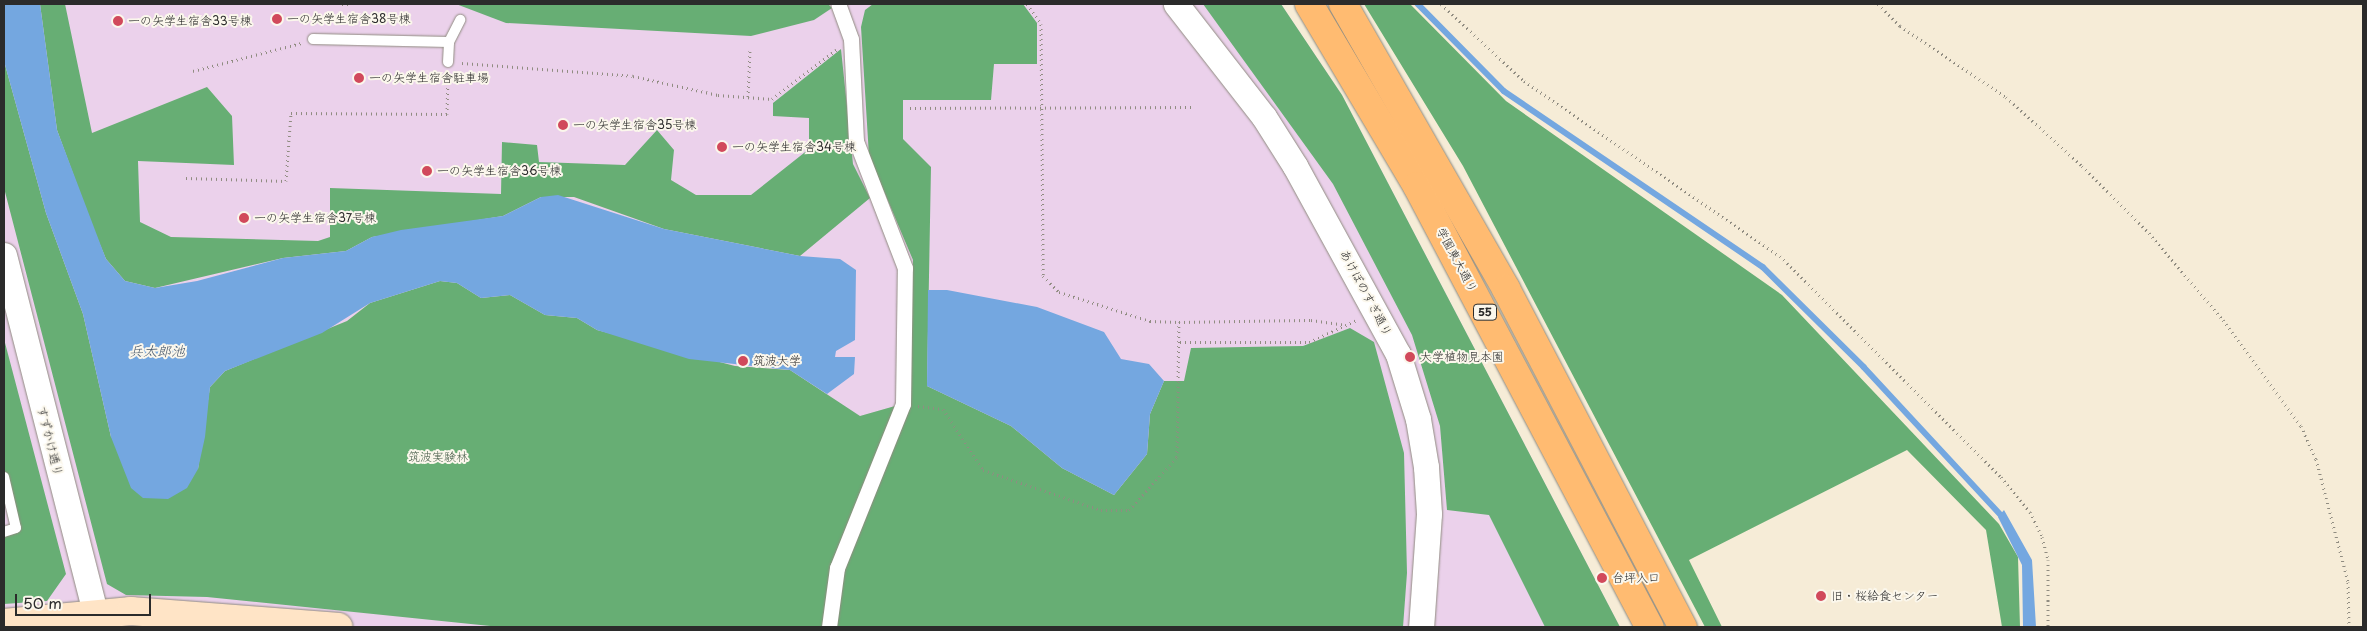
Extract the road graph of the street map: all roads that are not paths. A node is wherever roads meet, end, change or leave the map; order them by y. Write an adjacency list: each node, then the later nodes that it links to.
1 (838, 4): 15 (street)
2 (1176, 4): 16 (street, あけぼのすぎ通り)
3 (1309, 4): 17 (main road, 学園東大通り / 55)
4 (1343, 4): 18 (main road, 55)
5 (460, 20): 7 (lane)
6 (313, 38): 7 (lane)
7 (449, 42): 8 (lane)
8 (448, 62)
9 (4, 255): 12 (street, すずかけ通り)
10 (4, 477): 11 (lane)
11 (4, 532)
12 (97, 620): 13 (main road); 14 (main road)
13 (4, 623)
14 (338, 627)
15 (829, 627)
16 (1420, 627)
17 (1650, 627)
18 (1683, 627)

